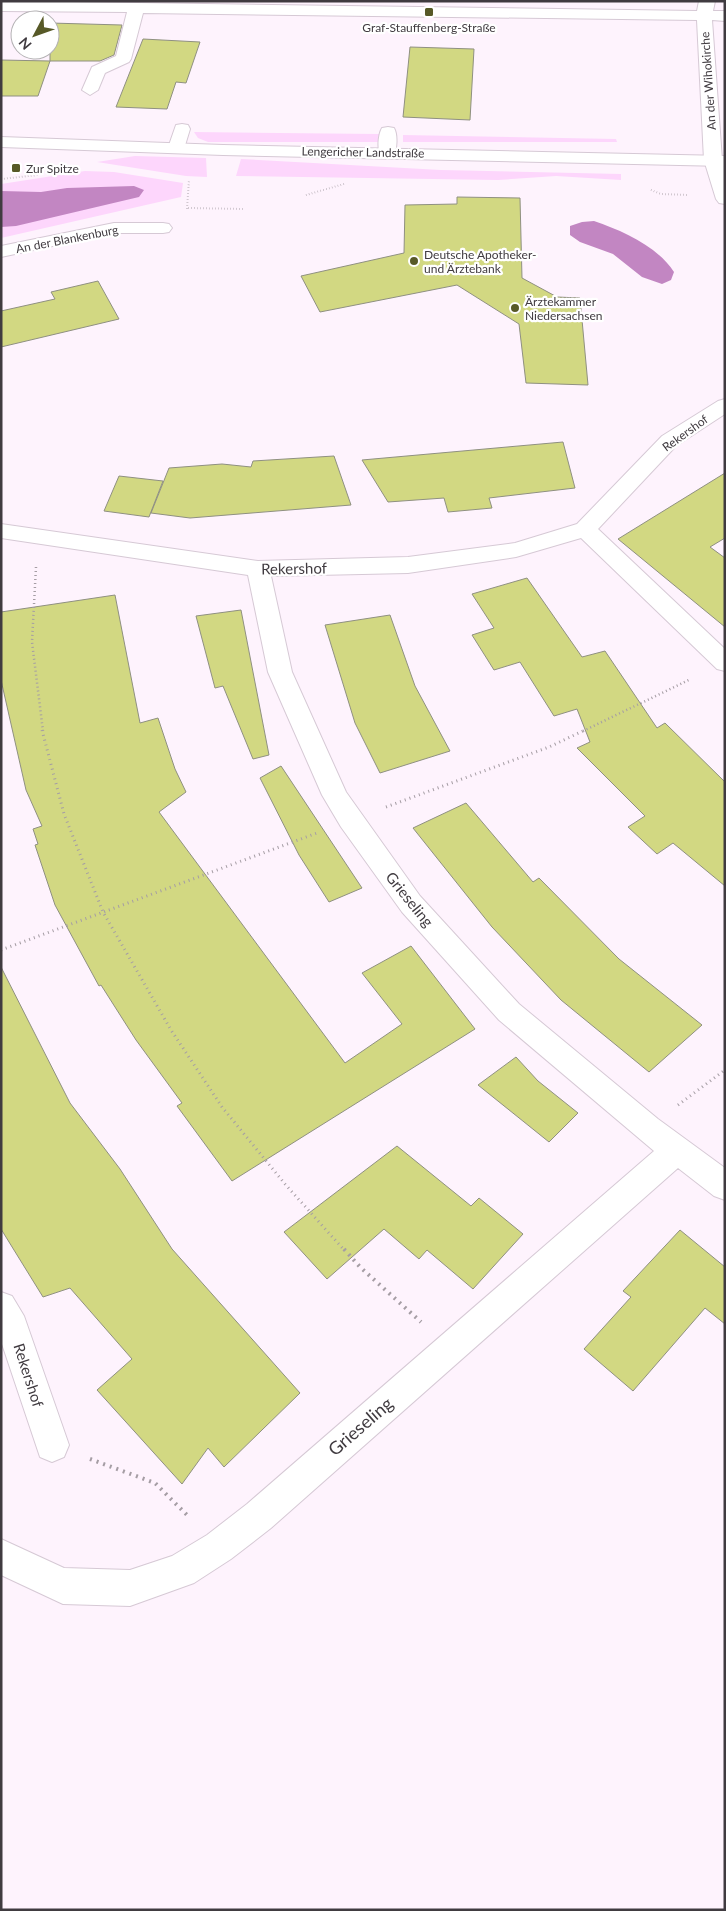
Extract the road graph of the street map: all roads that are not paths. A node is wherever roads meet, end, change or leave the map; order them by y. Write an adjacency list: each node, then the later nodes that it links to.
1 (5, 6): 3 (street); 6 (street)
2 (475, 7): 3 (street); 4 (street)
3 (136, 8): 7 (street)
4 (706, 8): 5 (street); 13 (street, An der Wihokirche)
5 (725, 16)
6 (1, 24)
7 (90, 90)
8 (182, 129): 11 (street)
9 (388, 132): 12 (street)
10 (1, 142): 11 (street, Lengericher Landstraße)
11 (177, 148): 12 (street, Lengericher Landstraße)
12 (387, 153): 13 (street, Lengericher Landstraße)
13 (719, 160): 14 (street, An der Wihokirche)
14 (725, 199)
15 (163, 228): 16 (street, An der Blankenburg)
16 (1, 252)
17 (725, 406): 18 (street, Rekershof)
18 (585, 529): 20 (street, Rekershof); 21 (street)
19 (1, 531): 20 (street, Rekershof)
20 (258, 569): 22 (street, Grieseling)
21 (725, 662)
22 (677, 1150): 23 (street, Grieseling); 26 (street, Grieseling)
23 (725, 1186)
24 (1, 1307): 25 (street, Rekershof)
25 (52, 1445)
26 (1, 1557)

